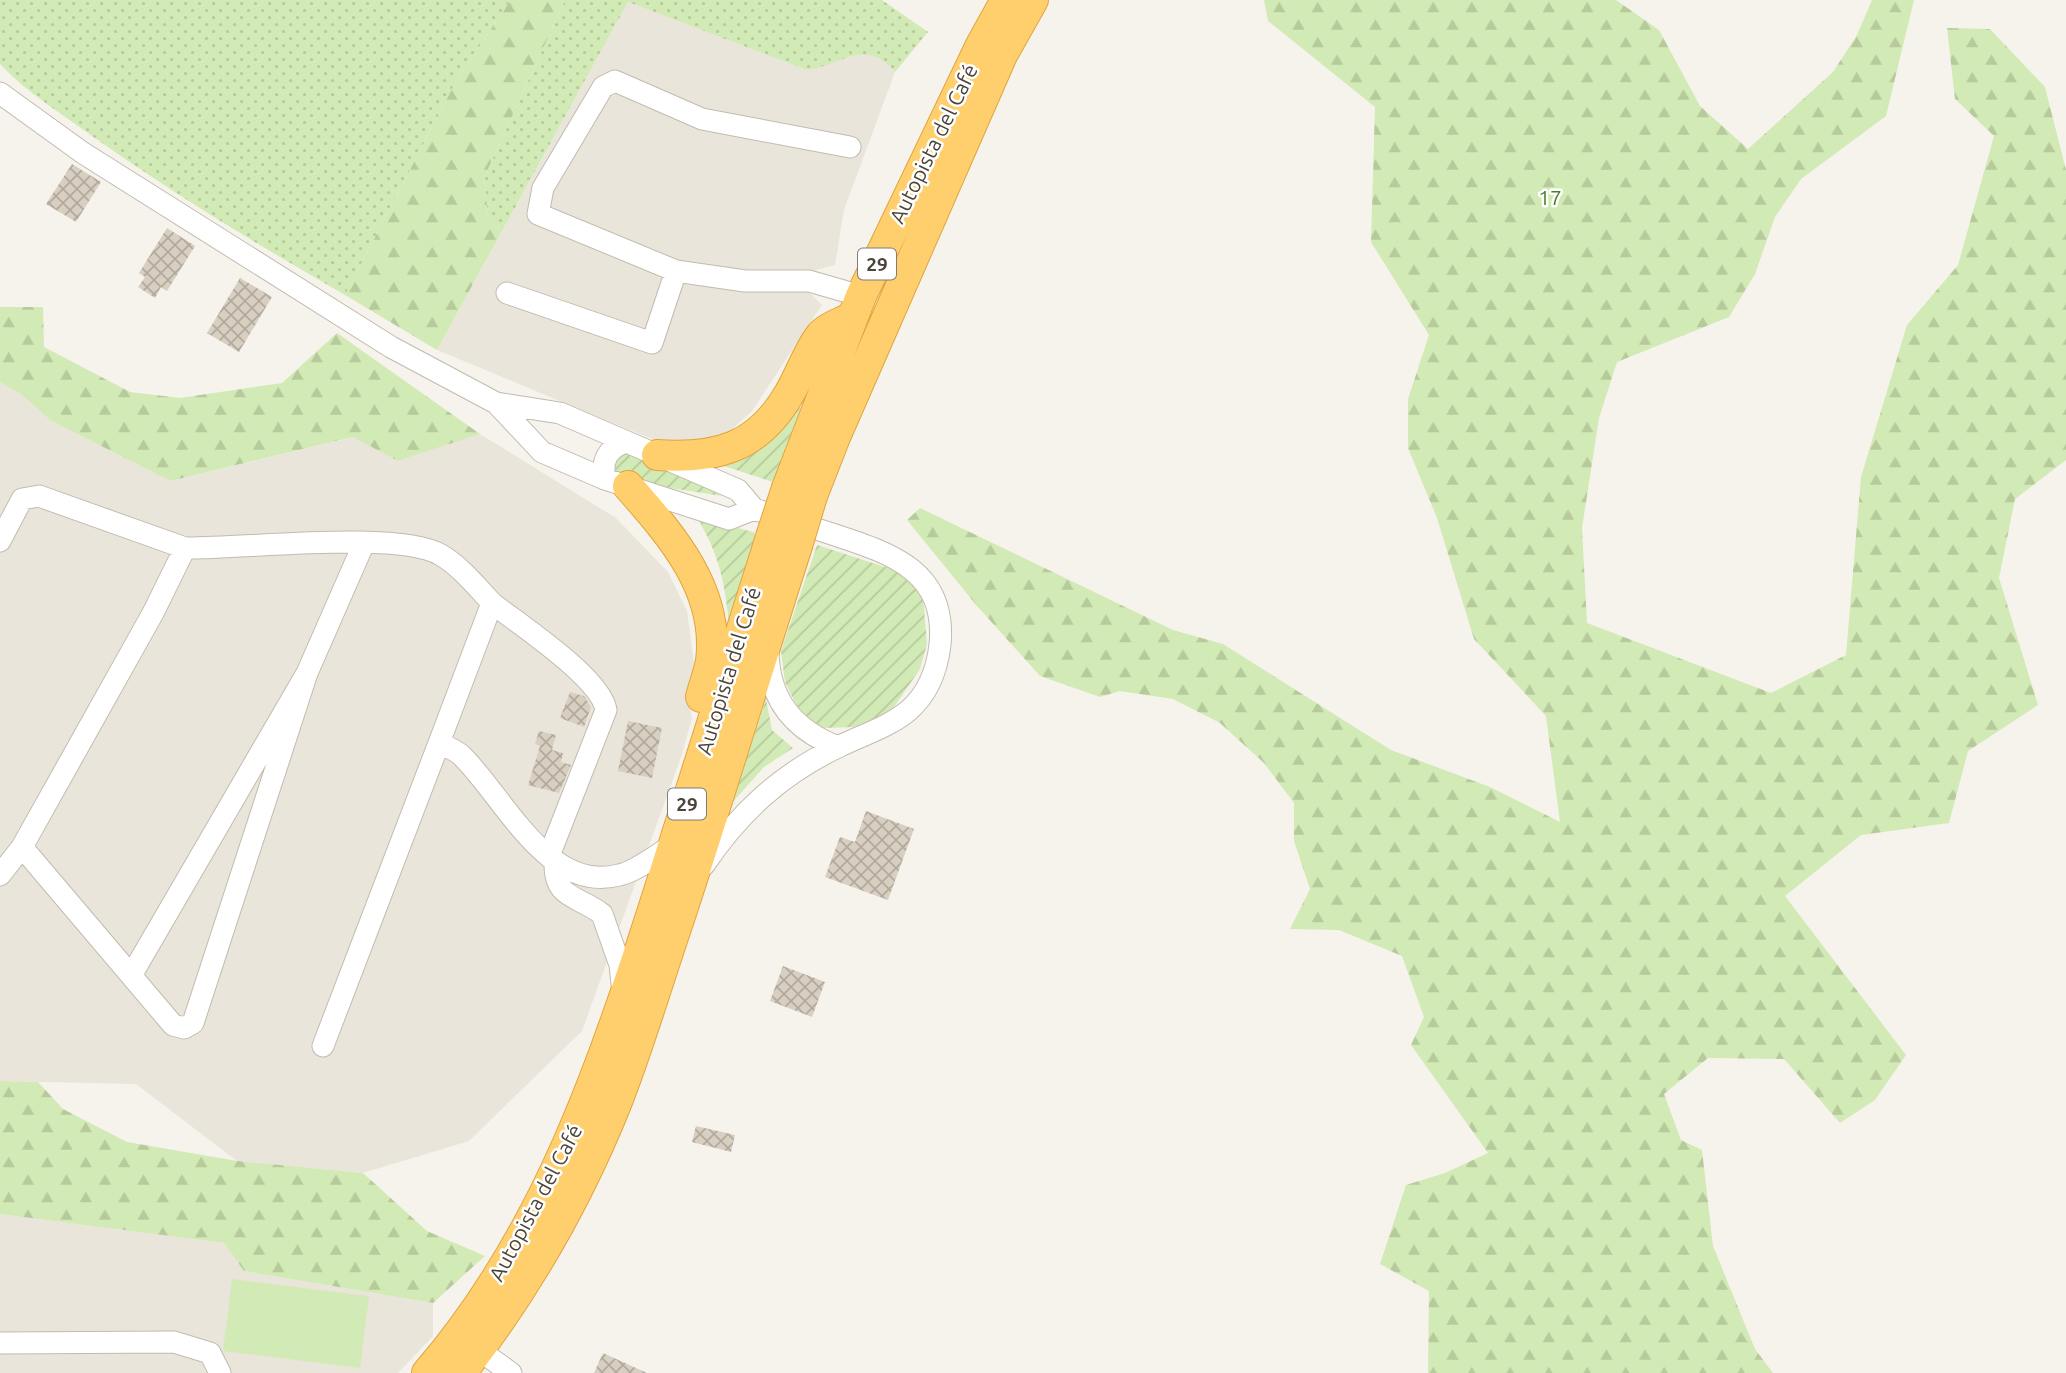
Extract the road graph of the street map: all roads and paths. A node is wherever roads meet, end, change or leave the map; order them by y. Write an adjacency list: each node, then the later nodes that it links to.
1 (1006, 0): 7 (highway, Autopista del Café / 29)
2 (1033, 0): 12 (highway, Autopista del Café / 29)
3 (0, 93): 8 (street)
4 (850, 147): 5 (street)
5 (676, 271): 6 (street); 7 (street)
6 (507, 293)
7 (857, 306): 10 (highway); 12 (highway, Autopista del Café / 29)
8 (496, 403): 9 (street); 11 (street)
9 (626, 442): 10 (street); 11 (street)
10 (657, 455): 13 (street)
11 (616, 483): 13 (street); 21 (highway)
12 (800, 492): 15 (highway, Autopista del Café / 29, bridge)
13 (754, 509): 23 (street)
14 (0, 541): 17 (street)
15 (784, 542): 19 (highway, Autopista del Café / 29); 21 (highway, Autopista del Café / 29)
16 (364, 543): 17 (street); 18 (street); 20 (street)
17 (185, 548): 25 (street)
18 (492, 603): 22 (street); 26 (street)
19 (770, 629): 23 (street); 28 (highway, Autopista del Café / 29)
20 (307, 673): 29 (street); 29 (street)
21 (707, 740): 24 (highway, Autopista del Café / 29)
22 (439, 743): 26 (street); 31 (street)
23 (838, 747): 28 (street)
24 (674, 844): 26 (street); 30 (highway, Autopista del Café / 29)
25 (22, 847): 27 (street); 29 (street)
26 (552, 860): 30 (street)
27 (0, 875)
28 (691, 884): 33 (highway, Autopista del Café / 29)
29 (132, 974)
30 (624, 1001): 35 (highway, Autopista del Café / 29)
31 (323, 1046)
32 (0, 1343): 34 (street)
33 (479, 1350): 36 (highway, Autopista del Café / 29); 37 (street)
34 (220, 1373)
35 (427, 1373)
36 (461, 1373)
37 (510, 1373)

